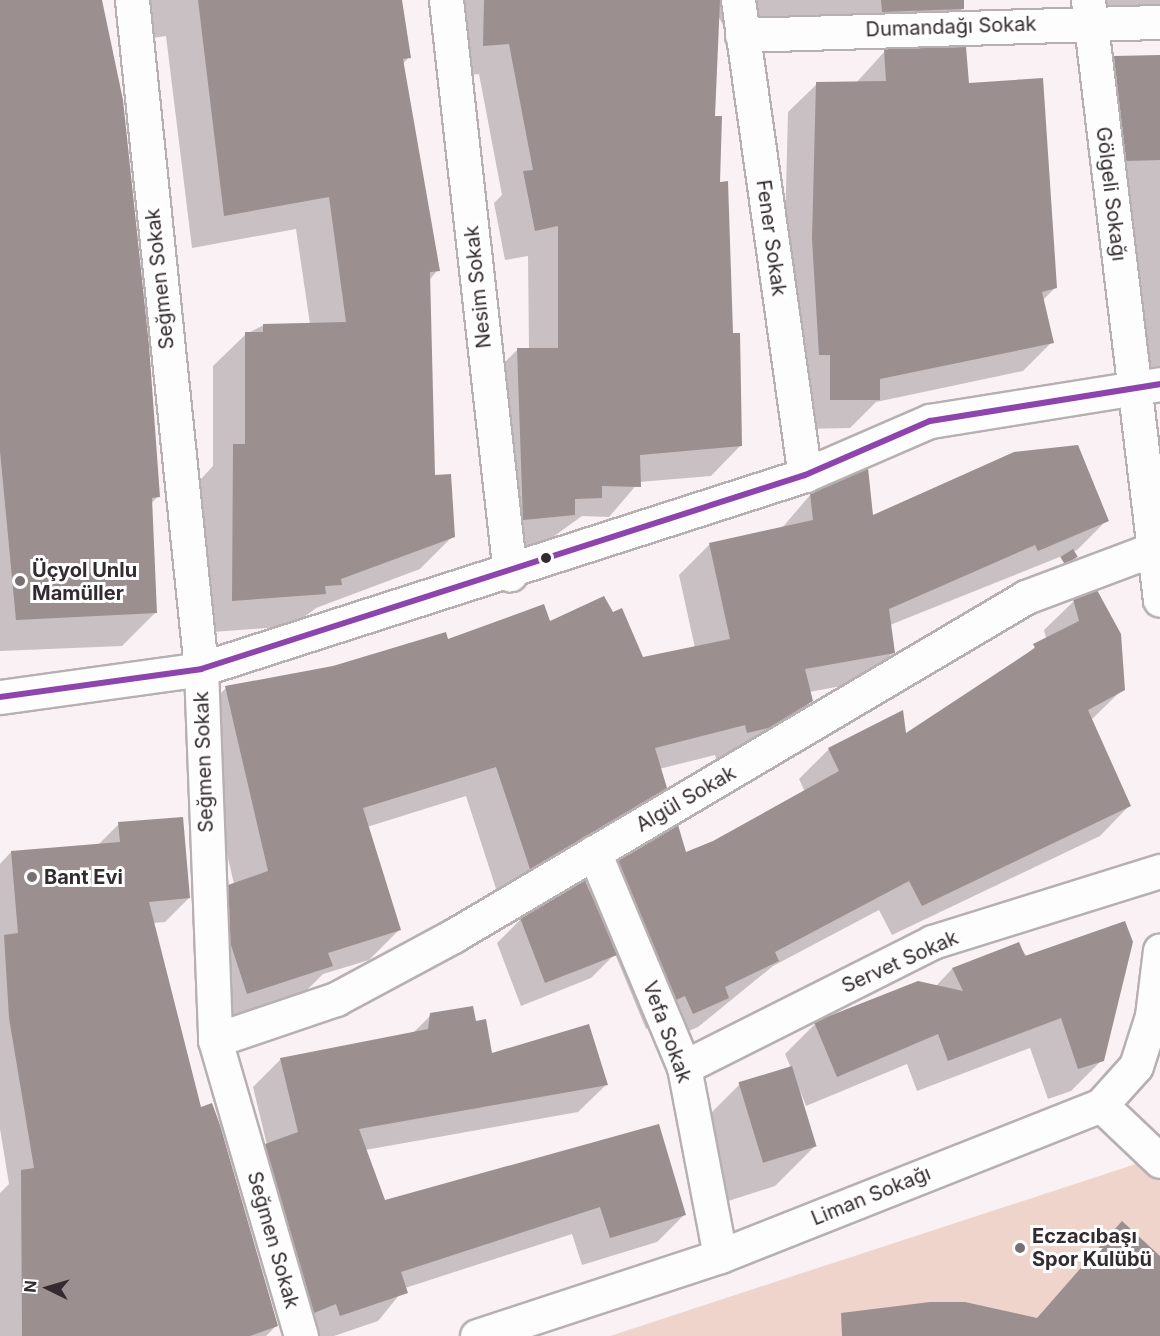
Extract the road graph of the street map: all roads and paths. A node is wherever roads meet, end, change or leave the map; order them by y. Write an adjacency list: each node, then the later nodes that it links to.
1 (132, 0): 12 (street, Seğmen Sokak)
2 (446, 0): 10 (street, Nesim Sokak)
3 (738, 0): 6 (street, Fener Sokak)
4 (1089, 11): 5 (street, Dumandağı Sokak); 6 (street, Dumandağı Sokak); 7 (street, Gölgeli Sokağı)
5 (1160, 22)
6 (742, 35): 8 (street, Fener Sokak)
7 (1148, 386): 8 (street); 9 (street)
8 (805, 475): 10 (street)
9 (1154, 549): 11 (street); 14 (street, Algül Sokak)
10 (510, 574): 12 (street)
11 (1160, 600)
12 (201, 669): 13 (street); 17 (street, Seğmen Sokak)
13 (0, 698)
14 (594, 852): 17 (street, Algül Sokak); 18 (street, Vefa Sokak)
15 (1160, 872): 18 (street, Servet Sokak)
16 (1160, 950): 19 (street, Liman Sokağı)
17 (215, 1040): 22 (street, Seğmen Sokak)
18 (684, 1067): 21 (street, Vefa Sokak)
19 (1101, 1105): 20 (street); 21 (street, Liman Sokağı)
20 (1160, 1161)
21 (720, 1256): 23 (street, Liman Sokağı)
22 (301, 1336)
23 (477, 1336)

